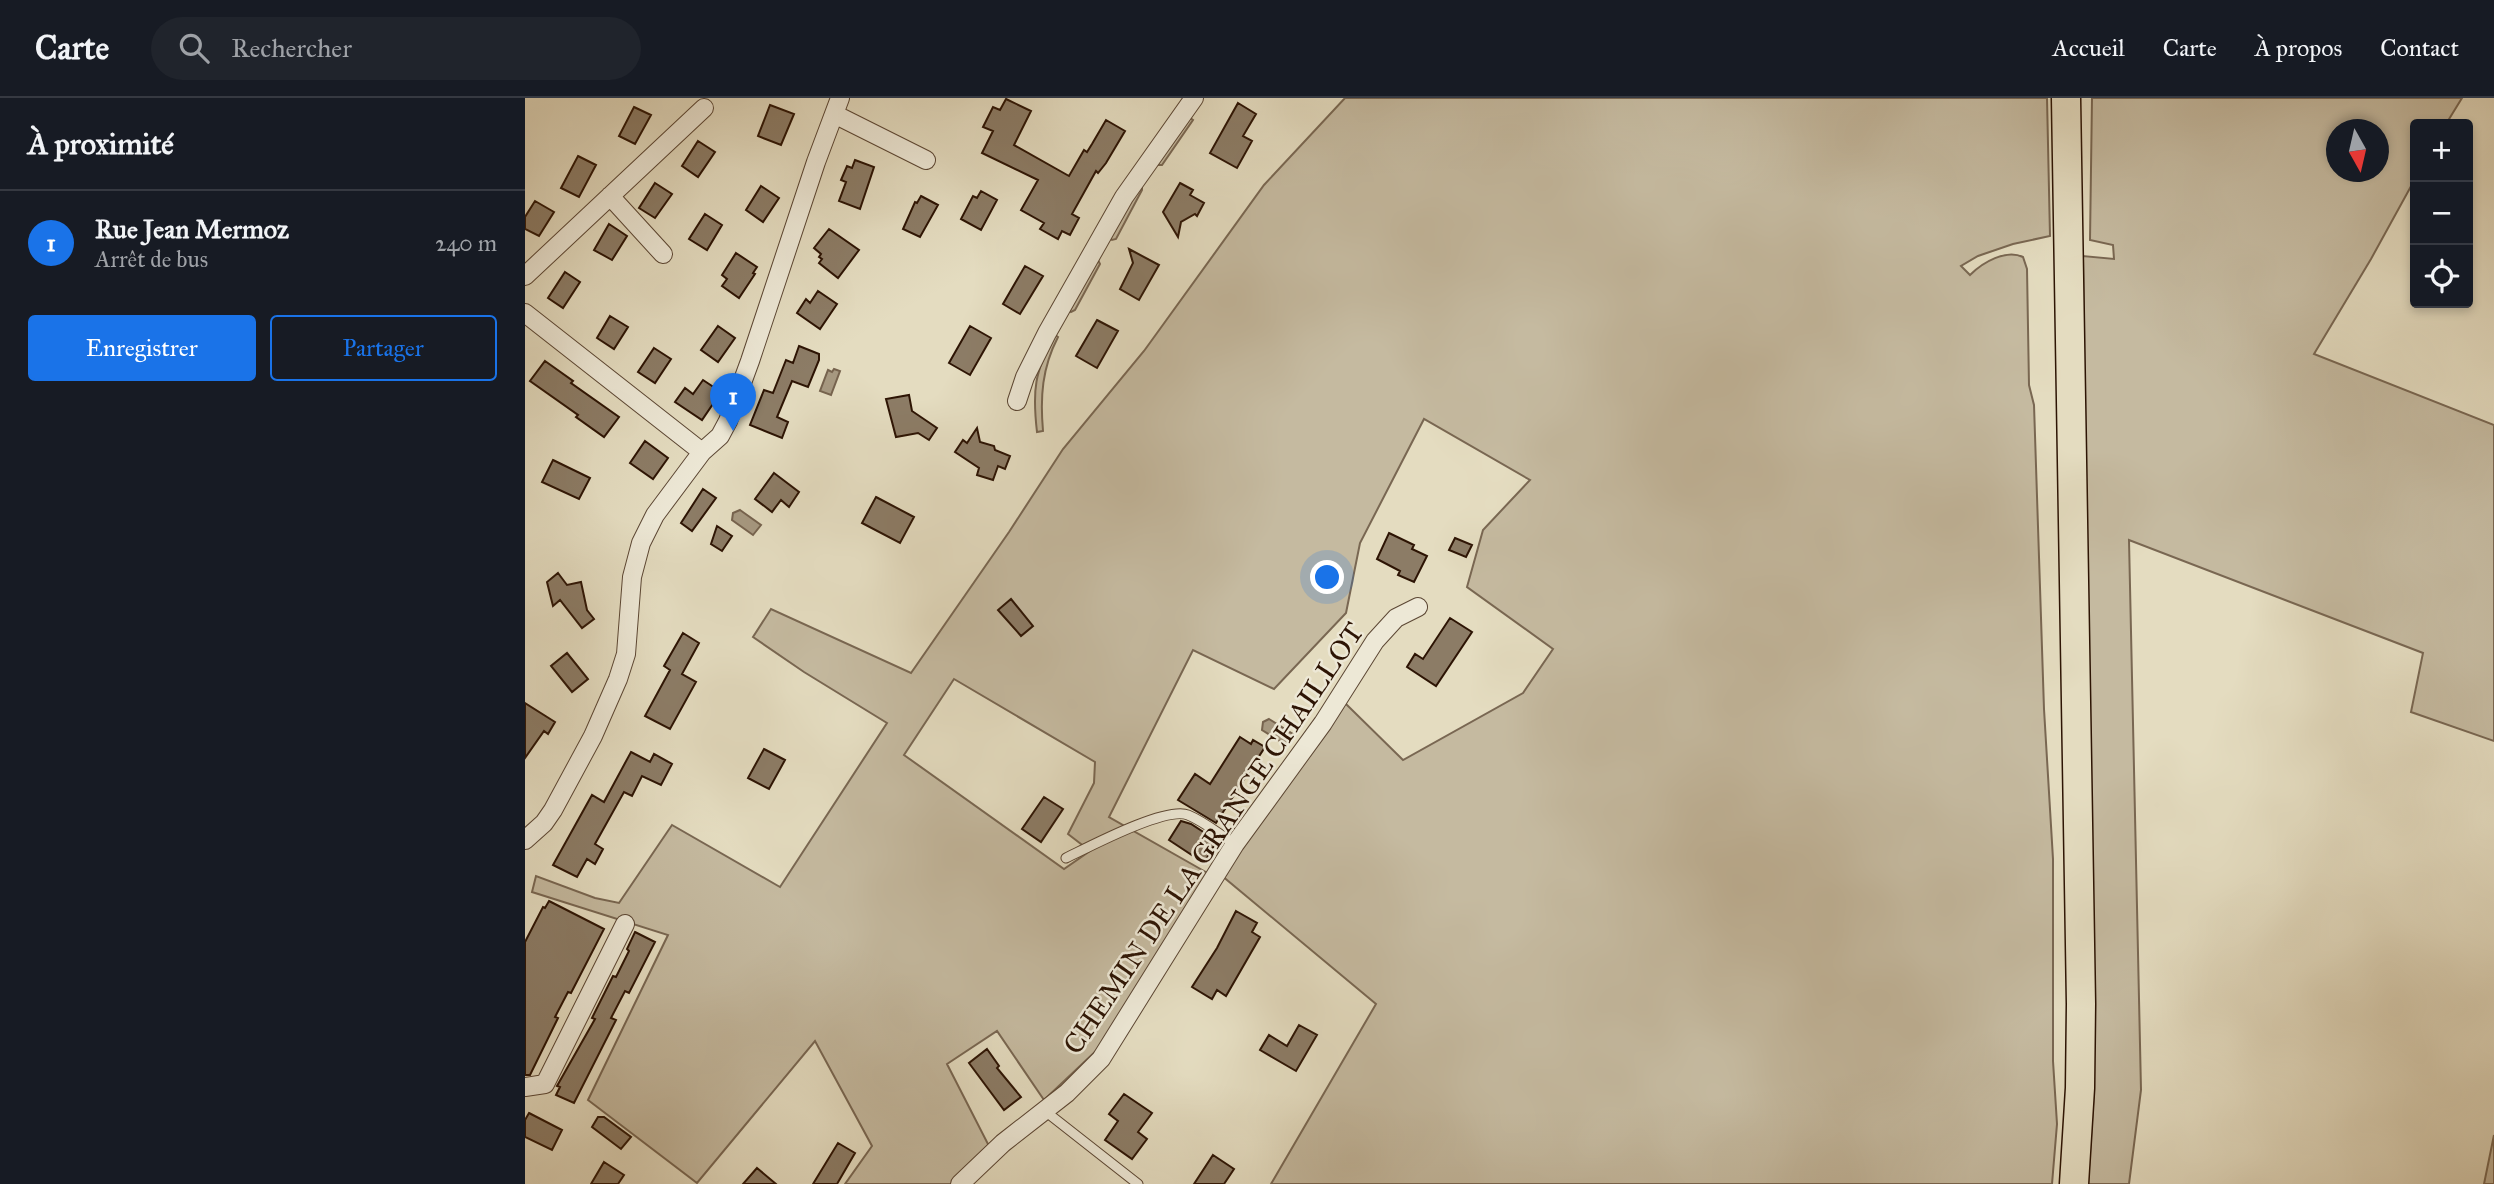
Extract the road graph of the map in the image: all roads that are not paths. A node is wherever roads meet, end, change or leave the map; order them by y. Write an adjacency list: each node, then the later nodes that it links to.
1 (1194, 98): 10 (street)
2 (2066, 98): 21 (main road)
3 (837, 106): 5 (street); 11 (street)
4 (704, 108): 6 (street)
5 (926, 160)
6 (610, 196): 7 (street); 8 (street)
7 (663, 254)
8 (525, 276)
9 (525, 313): 11 (street)
10 (1017, 401)
11 (702, 452): 13 (street)
12 (1418, 607): 14 (street, CHEMIN DE LA GRANGE CHAILLOT)
13 (525, 840)
14 (1235, 844): 15 (lane); 18 (street, CHEMIN DE LA GRANGE CHAILLOT)
15 (1066, 858)
16 (625, 924): 17 (street)
17 (525, 1087)
18 (1045, 1111): 19 (street, CHEMIN DE LA GRANGE CHAILLOT); 20 (lane)
19 (960, 1184)
20 (1137, 1184)
21 (2074, 1184)

